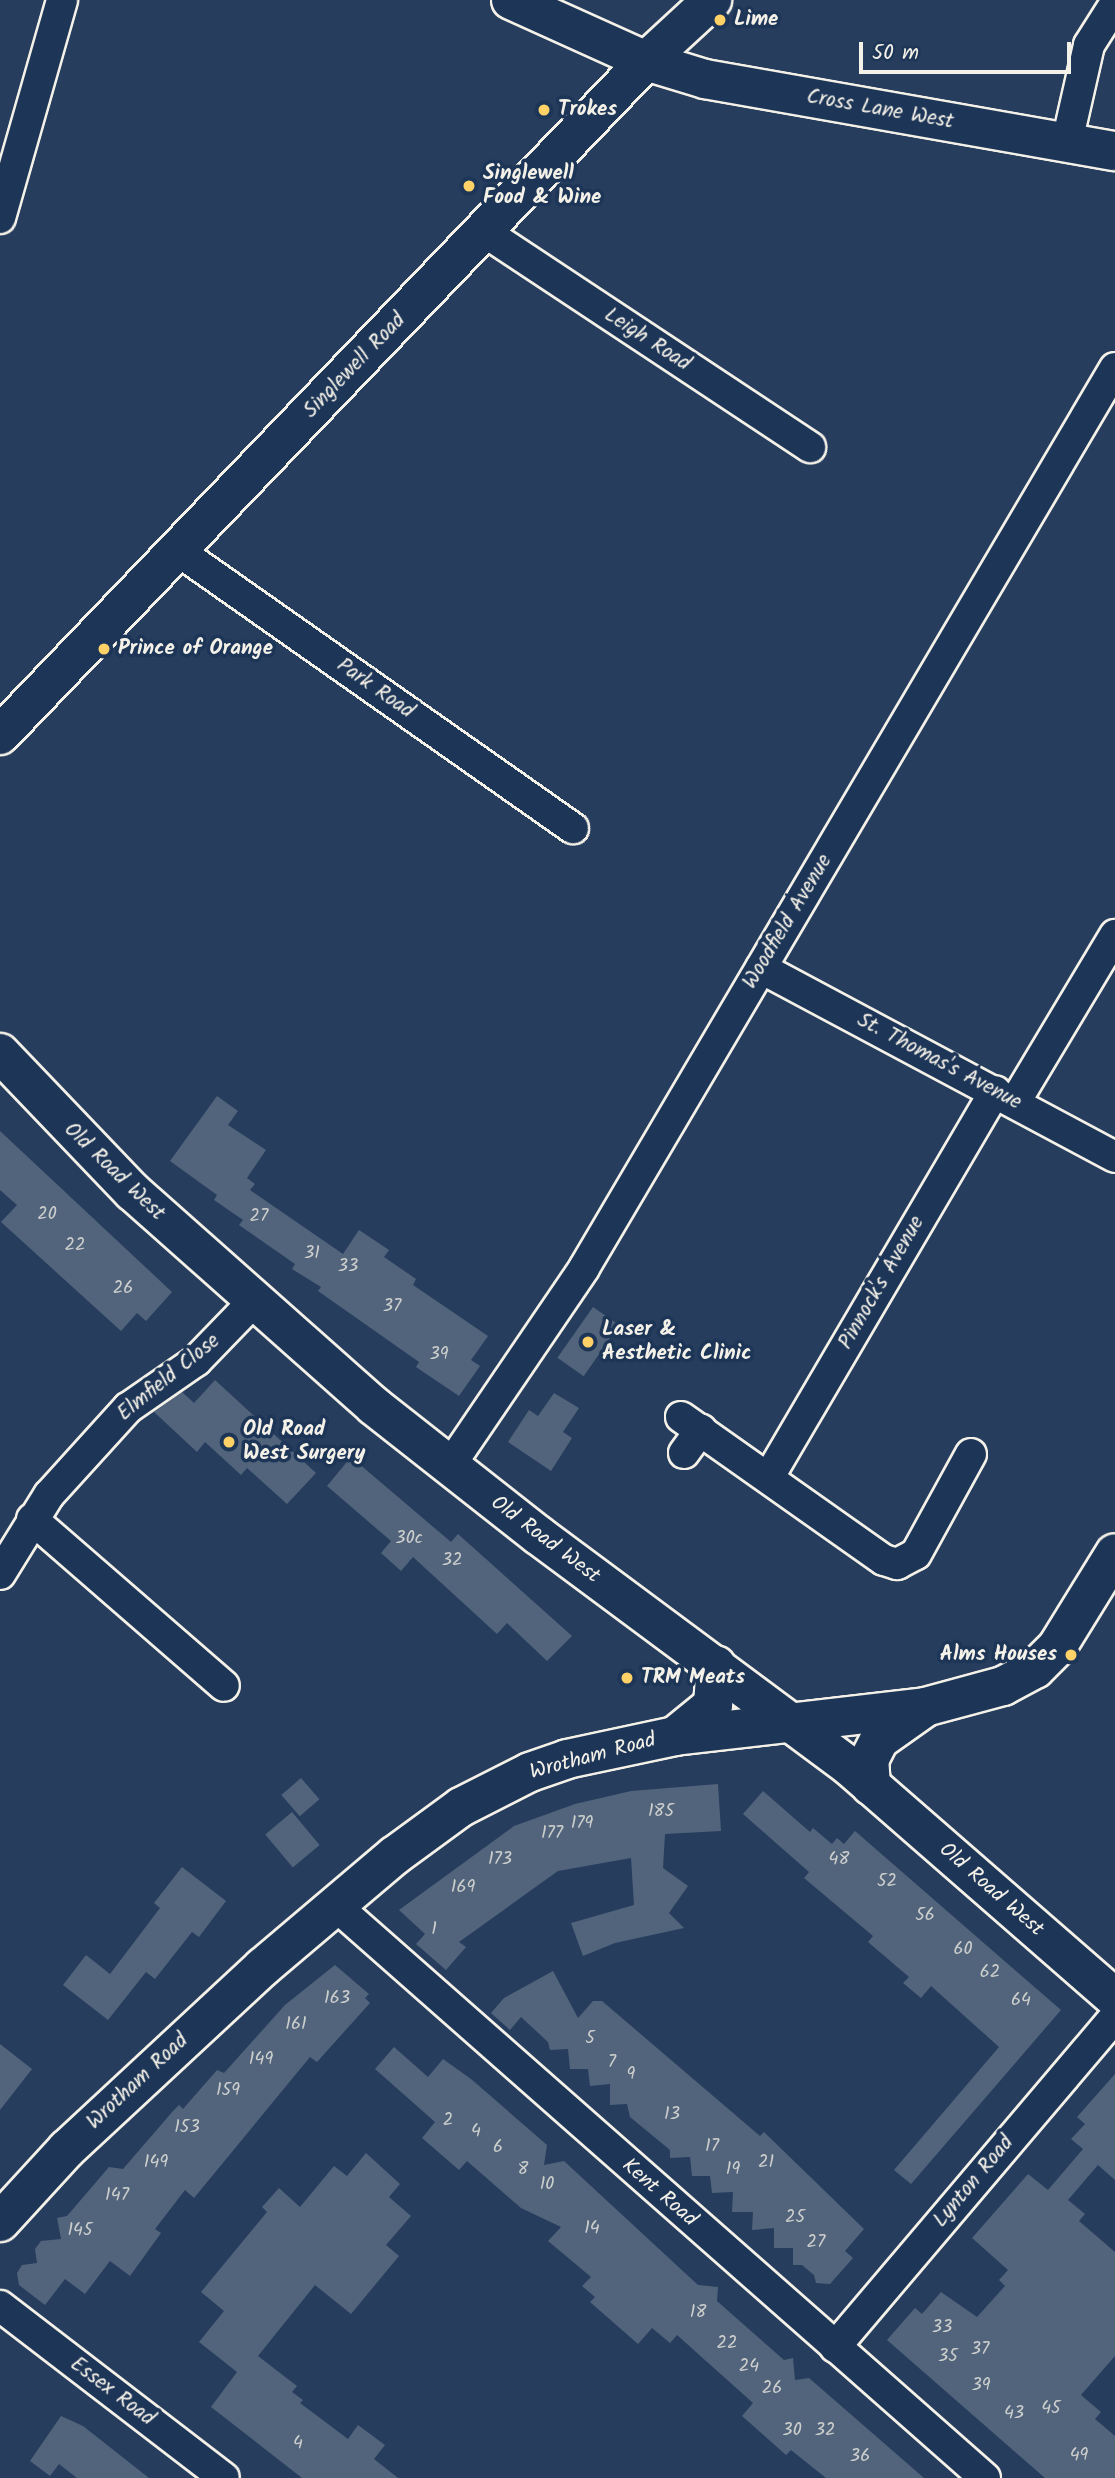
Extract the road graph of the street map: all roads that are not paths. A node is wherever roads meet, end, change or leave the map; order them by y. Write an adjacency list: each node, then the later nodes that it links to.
1 (62, 0): 8 (street)
2 (512, 0): 5 (main road, Cross Lane West)
3 (712, 0): 5 (main road, Singlewell Road)
4 (1115, 4): 6 (street)
5 (646, 61): 6 (main road, Cross Lane West); 9 (main road, Singlewell Road)
6 (1068, 142): 7 (main road, Cross Lane West)
7 (1115, 151)
8 (0, 218)
9 (485, 233): 11 (street, Leigh Road); 12 (main road, Singlewell Road)
10 (1115, 368): 16 (street, Woodfield Avenue)
11 (810, 447)
12 (177, 550): 13 (main road, Singlewell Road); 14 (street, Park Road)
13 (0, 735)
14 (573, 828)
15 (1115, 935): 18 (street, Pinnock's Avenue)
16 (761, 968): 18 (street, St. Thomas's Avenue); 23 (street, Woodfield Avenue)
17 (0, 1054): 20 (main road, Old Road West)
18 (1005, 1096): 19 (street, St. Thomas's Avenue); 24 (street, Pinnock's Avenue)
19 (1115, 1157)
20 (253, 1302): 23 (main road, Old Road West); 25 (street, Elmfield Close)
21 (689, 1433): 24 (street)
22 (971, 1454): 24 (street)
23 (449, 1467): 28 (main road, Old Road West)
24 (769, 1475)
25 (32, 1519): 27 (street, Elmfield Close); 29 (street)
26 (1115, 1553): 30 (main road, Wrotham Road)
27 (0, 1574)
28 (716, 1665): 31 (main road, Old Road West); 32 (main road)
29 (224, 1686)
30 (925, 1707): 31 (main road, Wrotham Road); 33 (main road)
31 (791, 1721): 32 (main road, Wrotham Road); 33 (main road, Old Road West)
32 (676, 1736): 34 (main road, Wrotham Road)
33 (872, 1786): 35 (main road, Old Road West)
34 (336, 1906): 37 (main road, Wrotham Road); 39 (street, Kent Road)
35 (1115, 1998)
36 (1115, 2017): 39 (street, Lynton Road)
37 (0, 2222)
38 (0, 2306): 40 (street, Essex Road)
39 (835, 2347): 41 (street, Kent Road)
40 (224, 2478)
41 (985, 2478)

